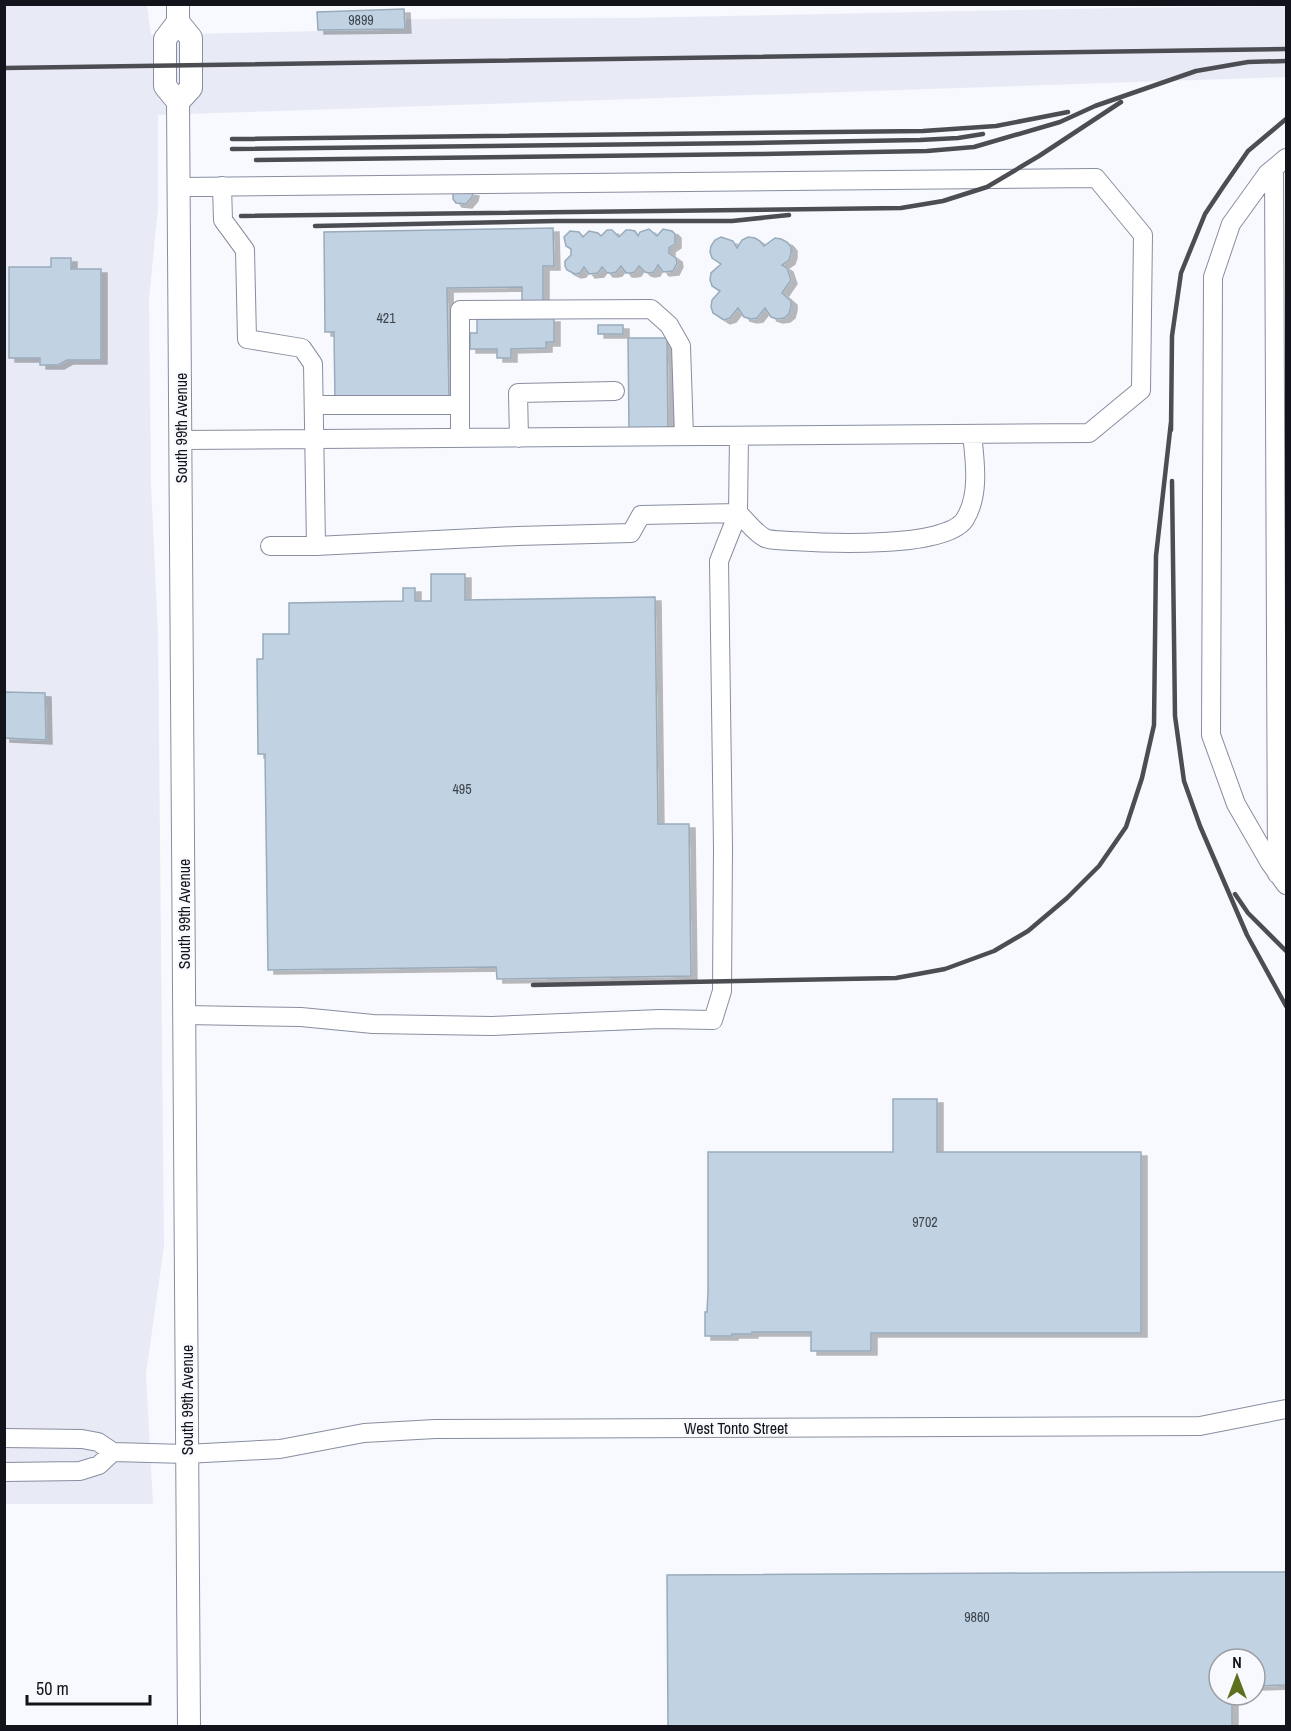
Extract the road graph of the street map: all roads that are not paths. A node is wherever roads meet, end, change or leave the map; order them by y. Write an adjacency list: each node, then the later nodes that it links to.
1 (178, 13): 4 (main road, South 99th Avenue)
2 (1280, 164): 18 (street); 18 (street)
3 (222, 186): 4 (street); 6 (street); 8 (street)
4 (179, 187): 14 (main road, South 99th Avenue)
5 (615, 391): 12 (street)
6 (314, 405): 7 (street); 13 (street)
7 (460, 405): 9 (street); 11 (street)
8 (972, 434): 10 (street); 15 (street)
9 (684, 436): 10 (street); 12 (street)
10 (739, 436): 15 (street)
11 (460, 438): 12 (street); 13 (street)
12 (519, 438)
13 (315, 439): 14 (street); 17 (street)
14 (181, 440): 19 (main road, South 99th Avenue)
15 (738, 513): 17 (street); 19 (street)
16 (270, 546): 17 (street)
17 (316, 546)
18 (1282, 880)
19 (185, 1015): 23 (main road, South 99th Avenue)
20 (1287, 1409): 23 (street, West Tonto Street)
21 (4, 1438): 22 (street)
22 (113, 1452): 23 (street, West Tonto Street); 24 (street)
23 (186, 1454): 25 (main road, South 99th Avenue)
24 (4, 1472)
25 (189, 1726)

